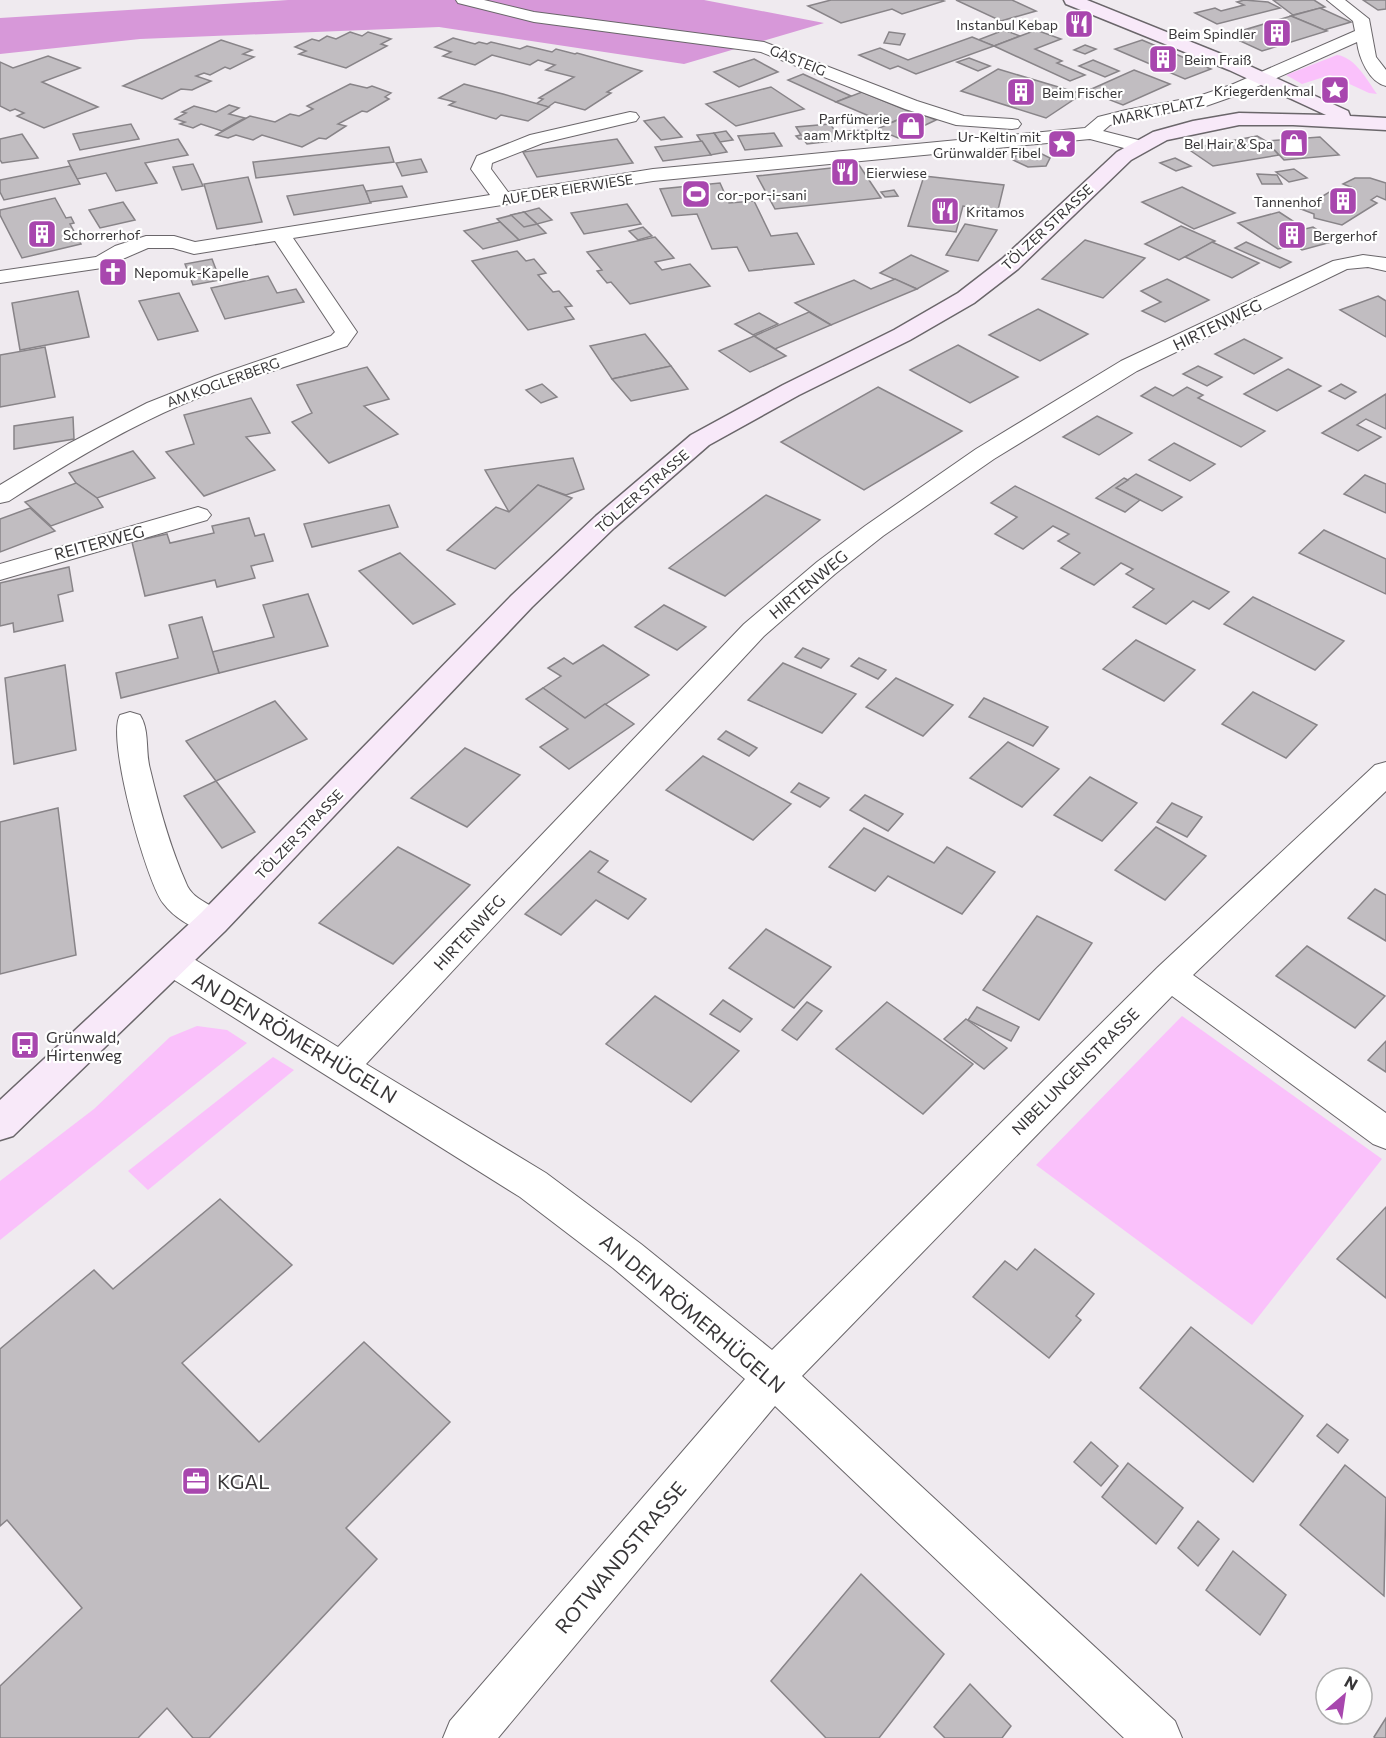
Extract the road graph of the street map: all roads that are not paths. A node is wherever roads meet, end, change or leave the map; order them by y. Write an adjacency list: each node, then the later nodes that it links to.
1 (464, 0): 11 (street, GASTEIG)
2 (1072, 0): 5 (main road, MARKTPLATZ)
3 (1335, 0): 4 (street)
4 (1363, 26): 5 (street, MARKTPLATZ); 6 (street)
5 (1265, 80): 8 (main road); 9 (main road, MARKTPLATZ); 11 (street, MARKTPLATZ)
6 (1386, 81)
7 (630, 117): 14 (street)
8 (1263, 118): 9 (main road, MARKTPLATZ); 13 (main road, MARKTPLATZ)
9 (1354, 122): 10 (main road, MARKTPLATZ); 12 (main road, MARKTPLATZ)
10 (1386, 124)
11 (1090, 133): 13 (street, AUF DER EIERWIESE); 14 (street, AUF DER EIERWIESE)
12 (1386, 141)
13 (1139, 146): 23 (main road, TÖLZER STRASSE)
14 (503, 200): 15 (street, AUF DER EIERWIESE)
15 (281, 235): 17 (street, AUF DER EIERWIESE); 18 (street, AM KOGLERBERG)
16 (1386, 265): 26 (street, HIRTENWEG)
17 (0, 277)
18 (0, 496)
19 (198, 515): 20 (street, REITERWEG)
20 (0, 572)
21 (130, 722): 23 (street)
22 (1386, 773): 25 (street, NIBELUNGENSTRASSE)
23 (213, 922): 24 (main road, TÖLZER STRASSE)
24 (172, 962): 26 (street, AN DEN RÖMERHÜGELN); 27 (main road, TÖLZER STRASSE)
25 (1170, 976): 28 (street); 29 (street, NIBELUNGENSTRASSE)
26 (342, 1066): 29 (street, AN DEN RÖMERHÜGELN)
27 (0, 1124)
28 (1386, 1133)
29 (773, 1377): 30 (street, ROTWANDSTRASSE); 31 (street, AN DEN RÖMERHÜGELN)
30 (467, 1738)
31 (1158, 1738)

